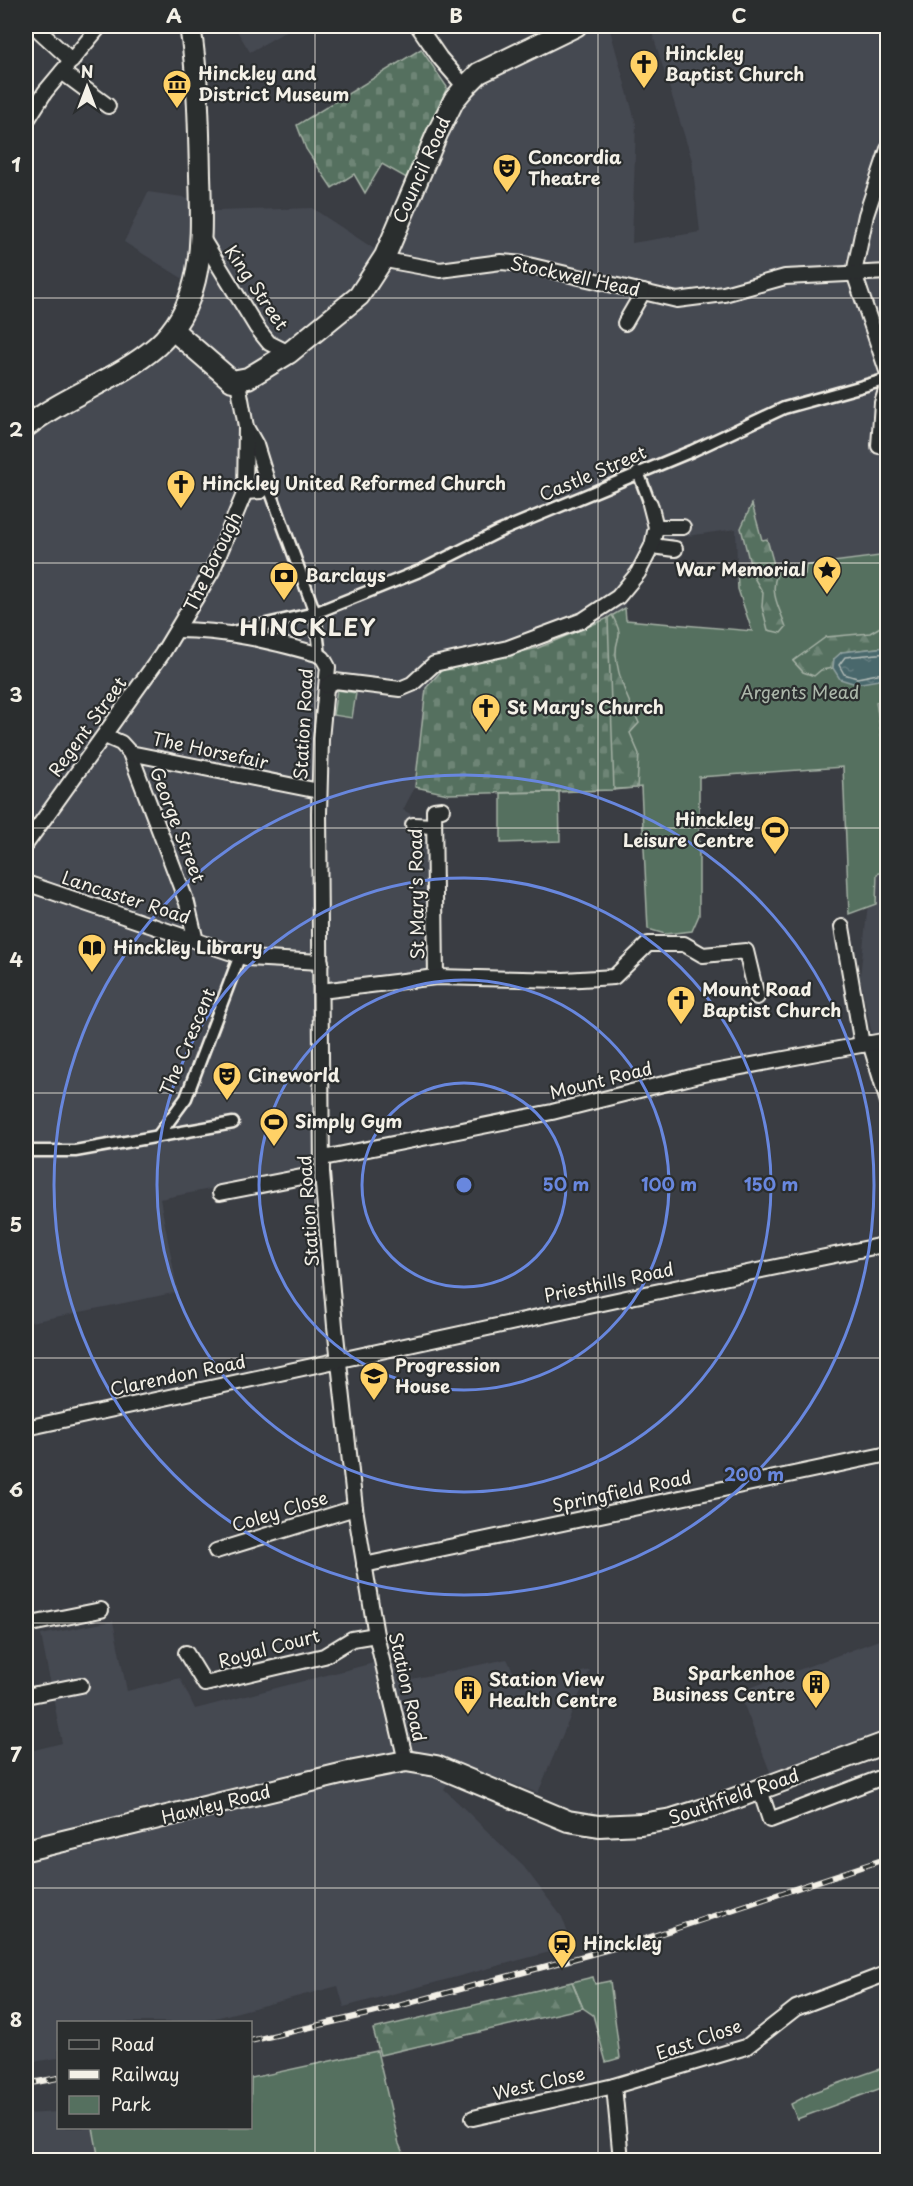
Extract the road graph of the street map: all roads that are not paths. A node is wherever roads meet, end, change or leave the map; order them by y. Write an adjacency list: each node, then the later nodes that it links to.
1 (34, 26): 6 (street)
2 (100, 26): 6 (street)
3 (190, 26): 12 (main road)
4 (418, 26): 8 (street)
5 (576, 26): 8 (main road, Council Road)
6 (72, 61): 7 (street)
7 (62, 72): 9 (street); 10 (street)
8 (465, 87): 13 (main road, Council Road)
9 (108, 106)
10 (26, 122)
11 (888, 149): 15 (street)
12 (200, 235): 18 (main road); 19 (street, King Street)
13 (385, 256): 16 (street, Stockwell Head); 19 (main road)
14 (888, 272): 15 (street, Stockwell Head)
15 (854, 273): 16 (street, Stockwell Head); 20 (street)
16 (644, 292): 17 (street)
17 (625, 323)
18 (172, 330): 22 (main road); 25 (main road)
19 (289, 353): 22 (main road)
20 (888, 374)
21 (888, 379): 27 (street, Castle Street)
22 (238, 382): 24 (street, The Borough)
23 (888, 384): 26 (street)
24 (246, 427): 28 (street, The Borough); 29 (street, The Borough)
25 (26, 428)
26 (879, 446)
27 (638, 472): 30 (street); 35 (street, Castle Street)
28 (268, 484): 29 (street, The Borough); 35 (street, The Borough)
29 (245, 492): 36 (street, The Borough)
30 (650, 504): 31 (street)
31 (656, 526): 32 (street); 33 (street)
32 (683, 527)
33 (652, 546): 34 (street); 39 (street)
34 (675, 549)
35 (315, 613): 37 (street, Castle Street); 38 (street, The Borough)
36 (177, 630): 37 (street); 40 (street, Regent Street)
37 (232, 633): 38 (street)
38 (320, 656): 39 (street, Station Road)
39 (327, 686): 42 (street, Station Road)
40 (105, 736): 41 (street, George Street); 46 (street, Regent Street)
41 (130, 753): 42 (street, The Horsefair); 49 (street, George Street)
42 (319, 791): 51 (street, Station Road)
43 (442, 809): 45 (street, St Mary's Road)
44 (413, 825): 45 (street)
45 (434, 826): 52 (street, St Mary's Road)
46 (26, 844)
47 (26, 883): 49 (street, Lancaster Road)
48 (842, 927): 56 (street)
49 (196, 941): 50 (street, Lancaster Road)
50 (240, 956): 51 (street, Lancaster Road); 59 (street, The Crescent)
51 (321, 962): 53 (street, Station Road)
52 (436, 977): 53 (street, St Mary's Road); 54 (street)
53 (321, 991): 61 (street, Station Road)
54 (757, 997)
55 (888, 1040): 56 (street, Mount Road)
56 (866, 1044): 57 (street); 61 (street, Mount Road)
57 (888, 1102)
58 (233, 1123): 59 (street)
59 (158, 1136): 60 (street)
60 (26, 1151)
61 (322, 1166): 62 (street, Mount Road); 64 (street, Station Road)
62 (220, 1193)
63 (888, 1244): 64 (street, Priesthills Road)
64 (339, 1360): 65 (street, Clarendon Road); 67 (street, Station Road)
65 (26, 1428)
66 (888, 1454): 69 (street, Springfield Road)
67 (355, 1508): 68 (street, Coley Close); 69 (street, Station Road)
68 (216, 1551)
69 (364, 1564): 72 (street, Station Road)
70 (101, 1610): 71 (street)
71 (26, 1625)
72 (376, 1635): 73 (street, Royal Court); 77 (street, Station Road)
73 (186, 1653)
74 (81, 1685): 75 (street)
75 (26, 1696)
76 (888, 1742): 79 (main road, Southfield Road)
77 (406, 1761): 79 (main road, Southfield Road); 80 (main road, Hawley Road)
78 (888, 1775): 79 (street)
79 (760, 1790)
80 (26, 1850)
81 (888, 1973): 82 (street, East Close)
82 (614, 2086): 83 (street, West Close); 84 (street)
83 (473, 2118)
84 (621, 2160)

